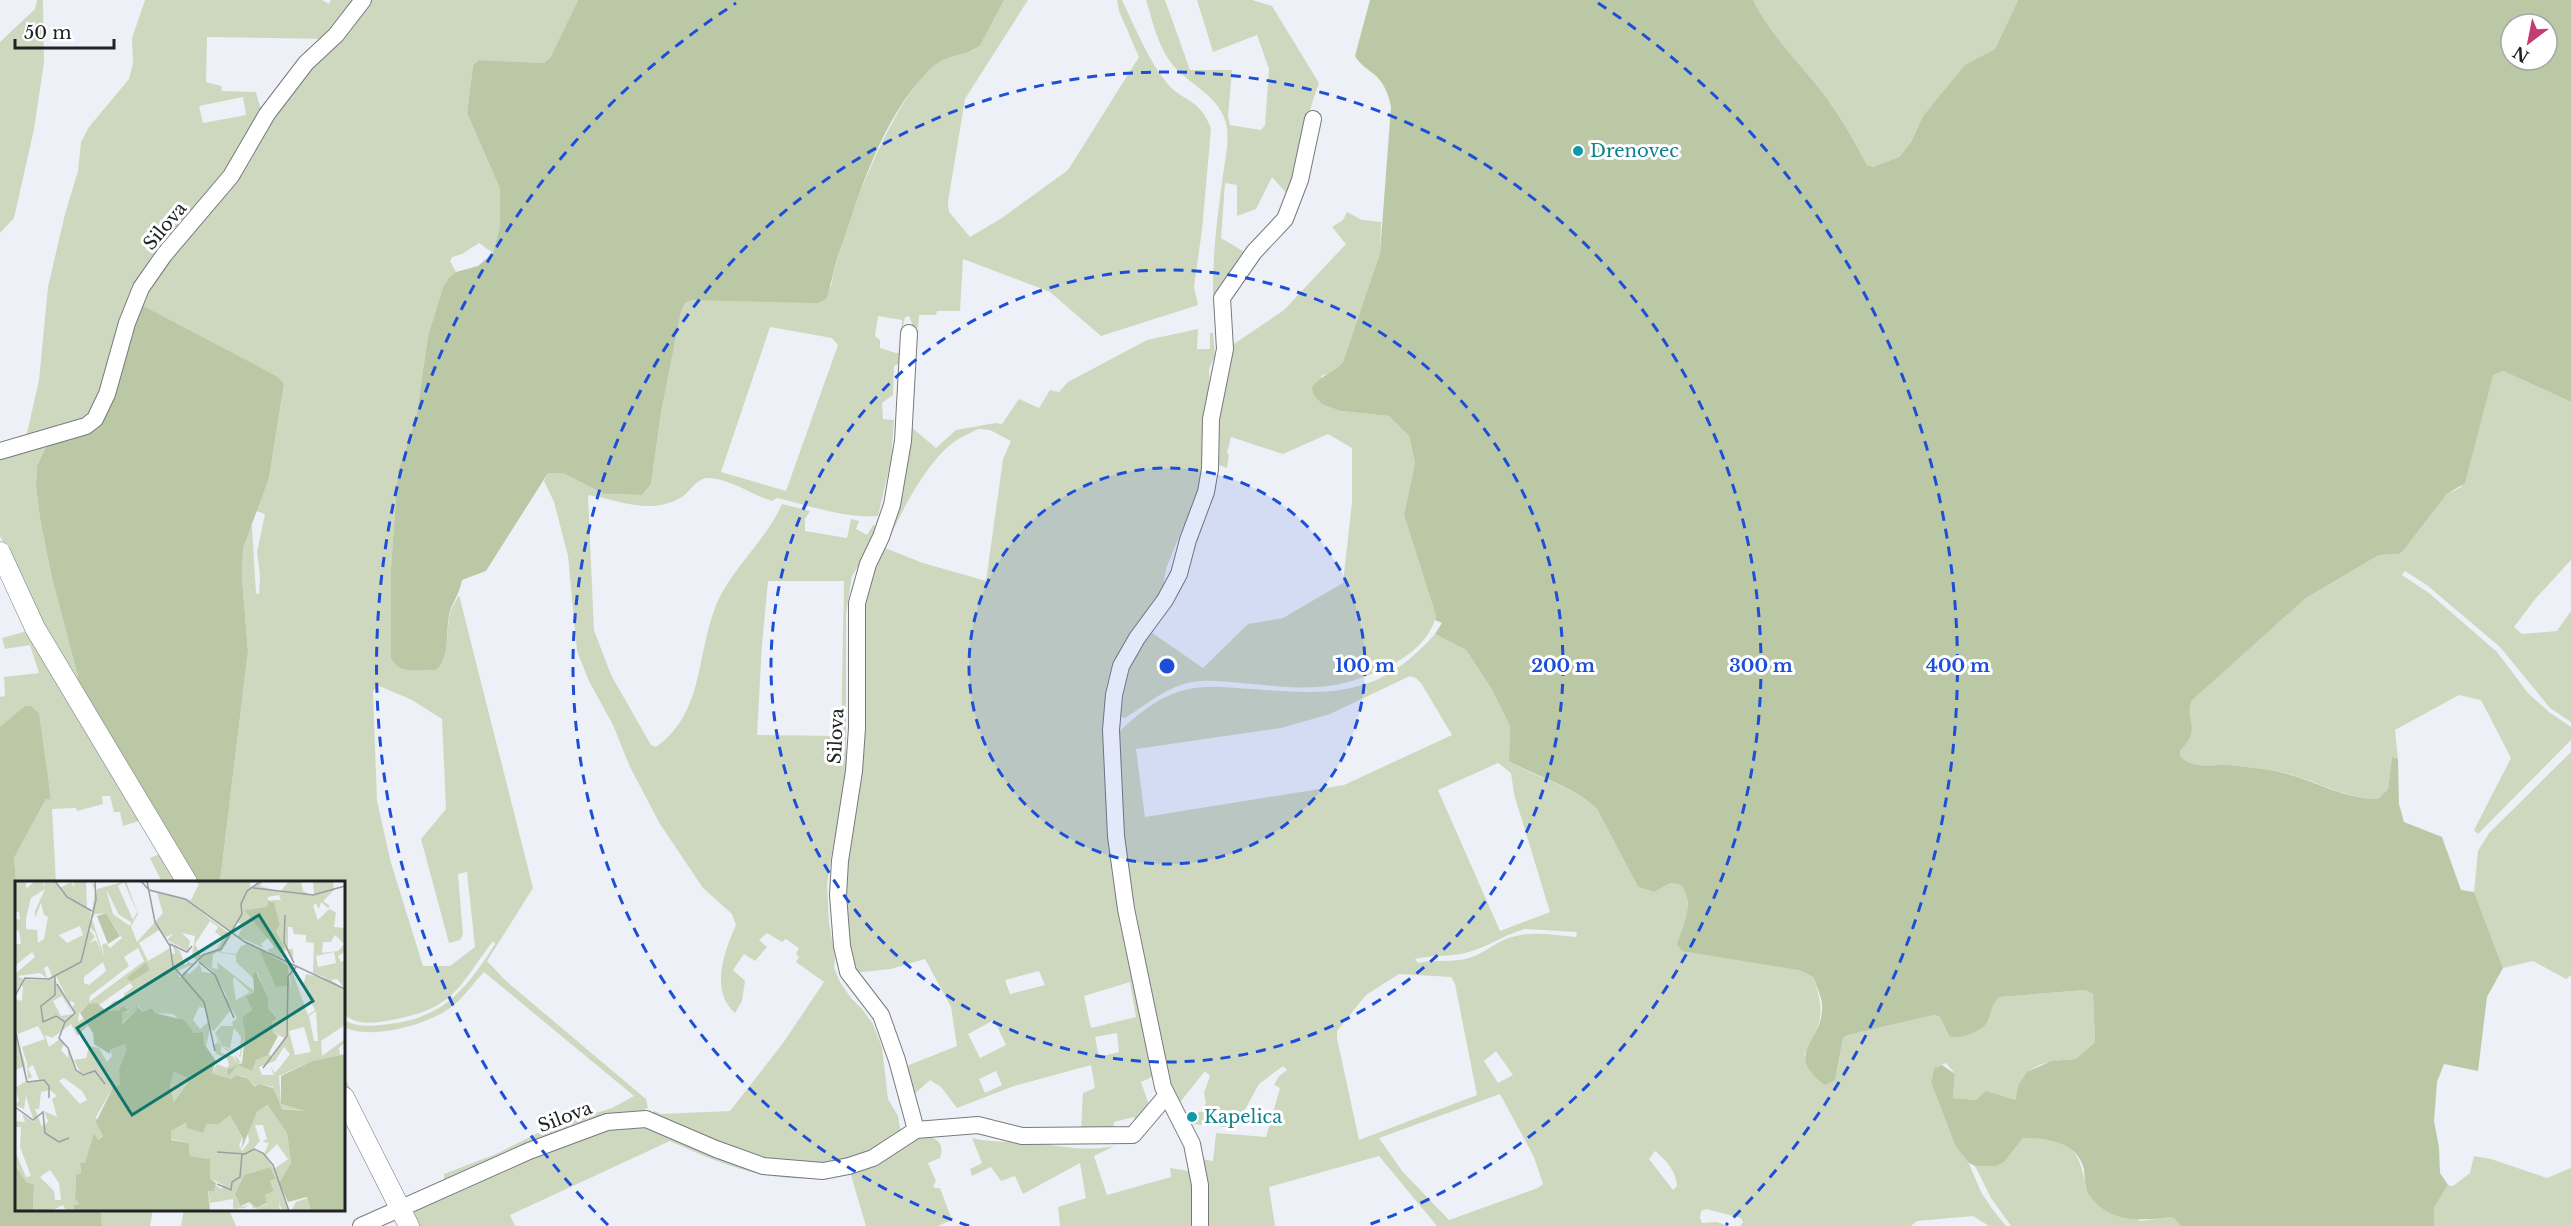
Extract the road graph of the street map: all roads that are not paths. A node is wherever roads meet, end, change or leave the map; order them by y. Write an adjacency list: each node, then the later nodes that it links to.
1 (363, 0): 4 (street, Silova)
2 (1313, 119): 7 (street)
3 (909, 333): 9 (street, Silova)
4 (0, 451)
5 (0, 552): 6 (street)
6 (187, 881)
7 (1167, 1095): 9 (street, Silova); 12 (street)
8 (345, 1099): 10 (street)
9 (916, 1130): 10 (street, Silova)
10 (405, 1218): 11 (street, Silova)
11 (361, 1226)
12 (1200, 1226)

